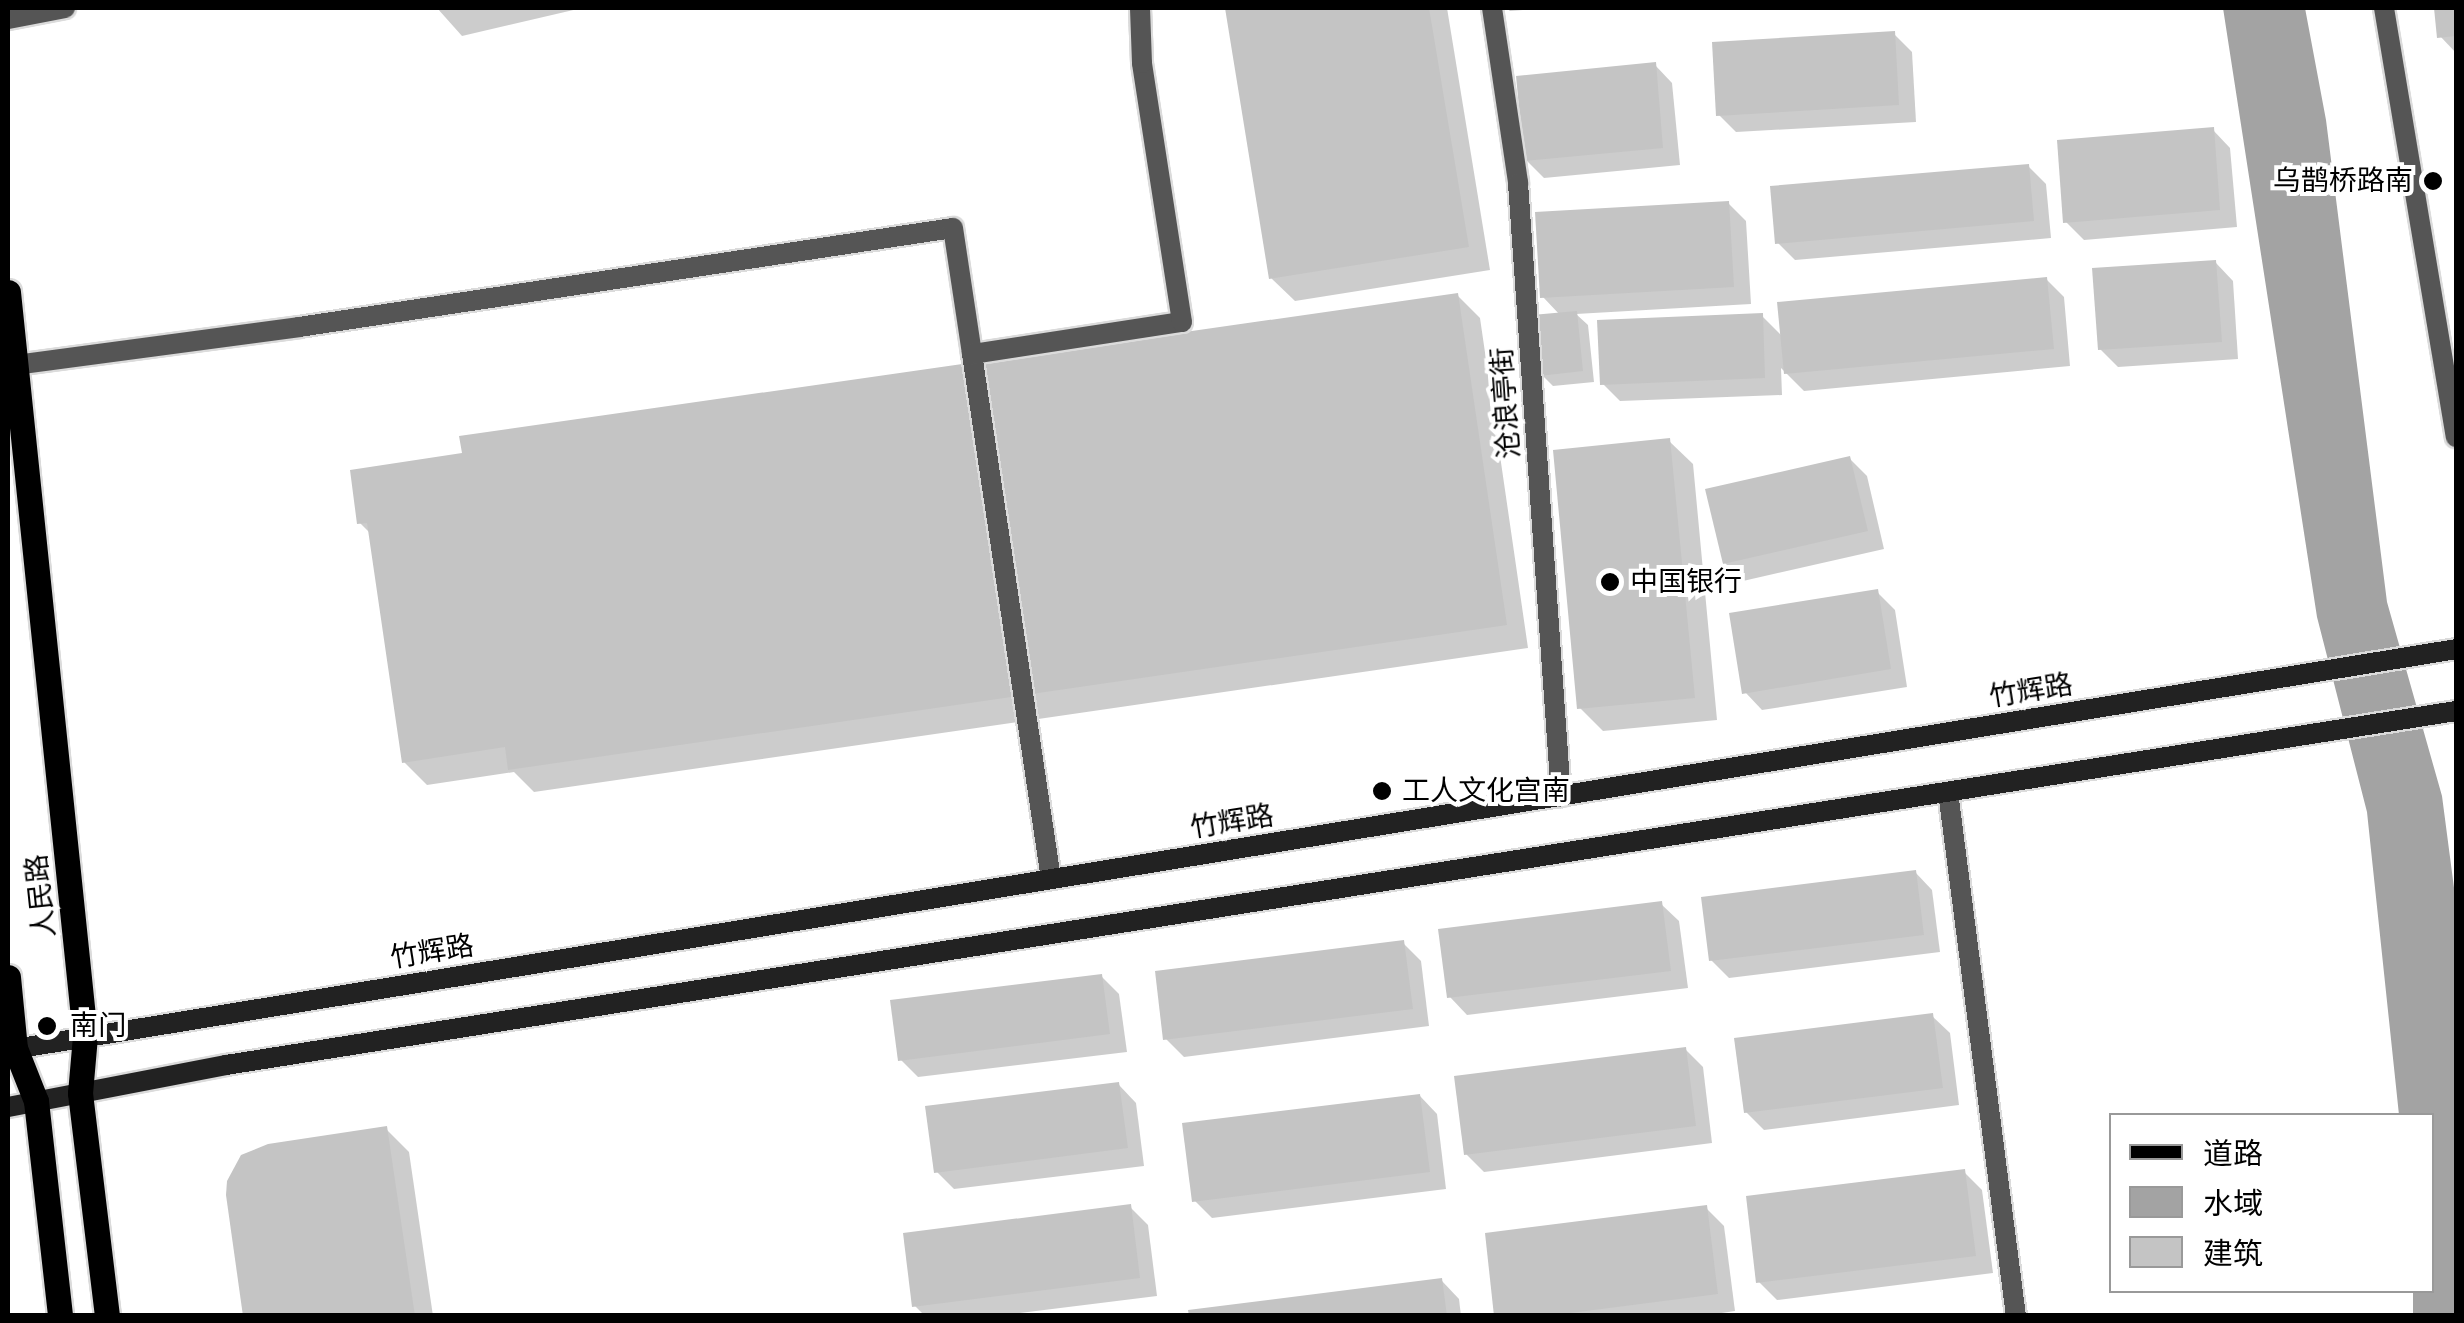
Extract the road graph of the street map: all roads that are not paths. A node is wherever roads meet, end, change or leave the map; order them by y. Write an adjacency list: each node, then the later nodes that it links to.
1 (66, 8): 5 (street)
2 (1140, 8): 7 (street)
3 (1492, 8): 13 (street, 沧浪亭街)
4 (2384, 8): 9 (street)
5 (8, 20)
6 (8, 292): 8 (main road, 人民路)
7 (972, 354): 8 (street); 14 (street)
8 (15, 365): 16 (main road, 人民路)
9 (2456, 437)
10 (2456, 649): 13 (main road, 竹辉路)
11 (2448, 712): 12 (main road)
12 (1948, 792): 18 (main road); 23 (street)
13 (1561, 796): 14 (main road, 竹辉路)
14 (1051, 879): 16 (main road, 竹辉路)
15 (8, 977): 17 (main road)
16 (86, 1036): 17 (main road, 竹辉路); 18 (main road, 人民路)
17 (11, 1049): 19 (main road)
18 (80, 1093): 19 (main road); 22 (main road, 人民路)
19 (36, 1102): 20 (main road); 21 (main road)
20 (8, 1107)
21 (60, 1316)
22 (106, 1316)
23 (2016, 1316)

